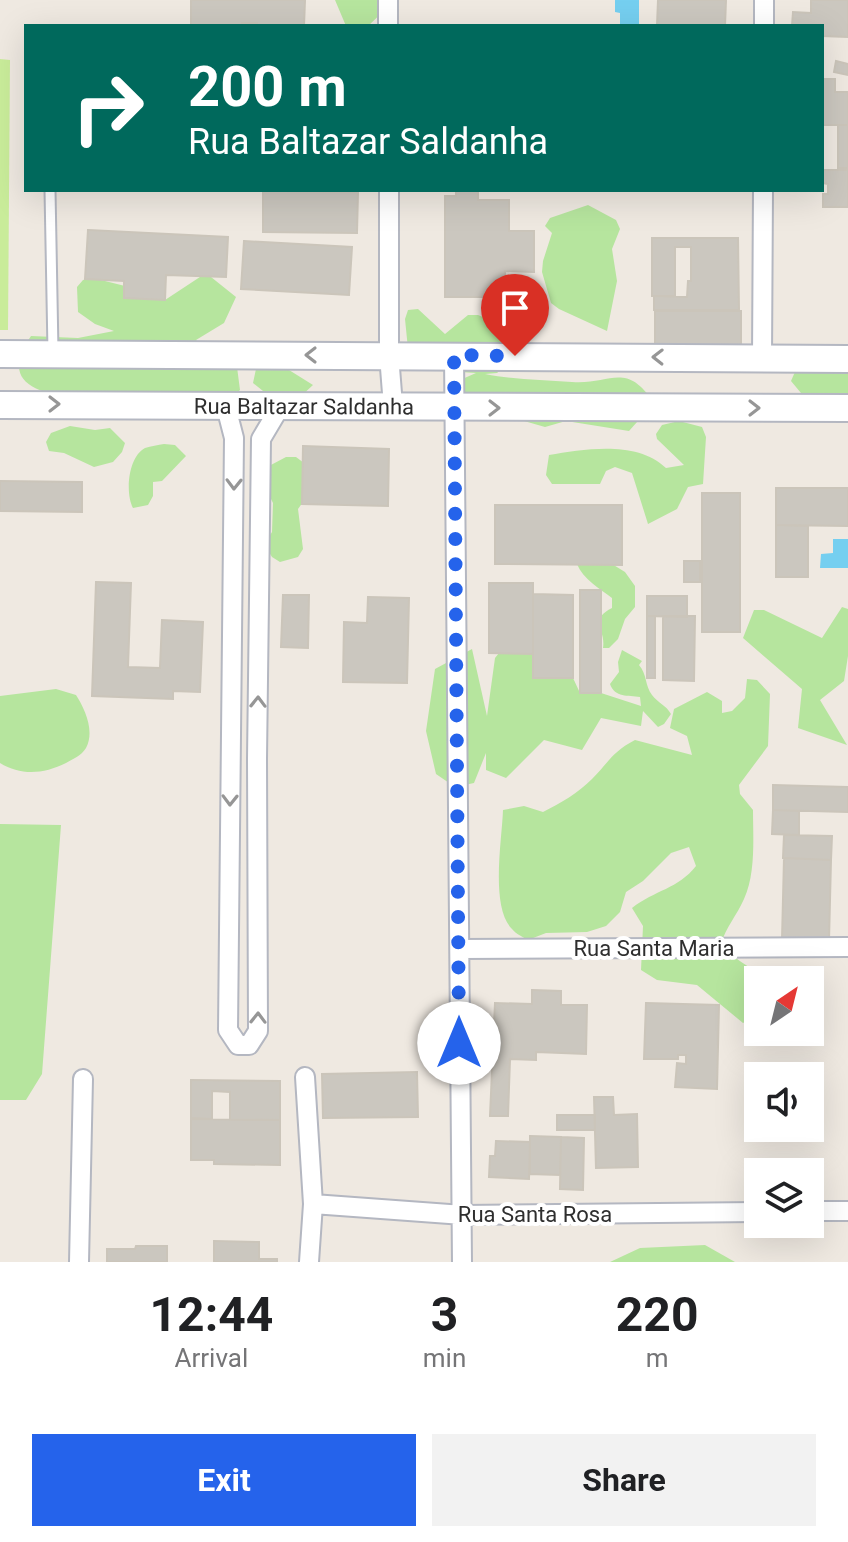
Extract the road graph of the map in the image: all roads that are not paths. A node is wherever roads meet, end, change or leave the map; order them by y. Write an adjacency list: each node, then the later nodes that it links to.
1 (388, 0): 3 (street)
2 (764, 0): 4 (street)
3 (388, 24)
4 (764, 24)
5 (50, 192): 9 (lane)
6 (389, 192): 10 (street)
7 (763, 192): 12 (street)
8 (0, 354): 9 (main road)
9 (53, 354): 10 (main road, one-way to 9)
10 (389, 355): 11 (main road); 15 (street)
11 (454, 355): 12 (main road, one-way to 11); 18 (street)
12 (762, 358): 13 (main road)
13 (848, 359)
14 (0, 405): 16 (main road, Rua Baltazar Saldanha, one-way to 16)
15 (393, 406): 17 (main road, Rua Baltazar Saldanha); 18 (main road, Rua Baltazar Saldanha)
16 (226, 407): 17 (main road, Rua Baltazar Saldanha); 20 (street, one-way to 20)
17 (280, 407): 21 (street, one-way to 17)
18 (456, 408): 19 (main road, Rua Baltazar Saldanha, one-way to 19); 23 (street)
19 (848, 408)
20 (231, 758): 21 (street); 21 (street, one-way to 21)
21 (257, 759)
22 (848, 947): 23 (street, Rua Santa Maria)
23 (460, 949): 30 (street)
24 (305, 1077): 26 (street)
25 (83, 1079): 31 (street)
26 (313, 1204): 30 (street, Rua Santa Rosa); 32 (street)
27 (824, 1211): 28 (street)
28 (848, 1211)
29 (744, 1212): 30 (street, Rua Santa Rosa)
30 (463, 1215): 33 (street)
31 (79, 1262)
32 (309, 1262)
33 (462, 1262)

